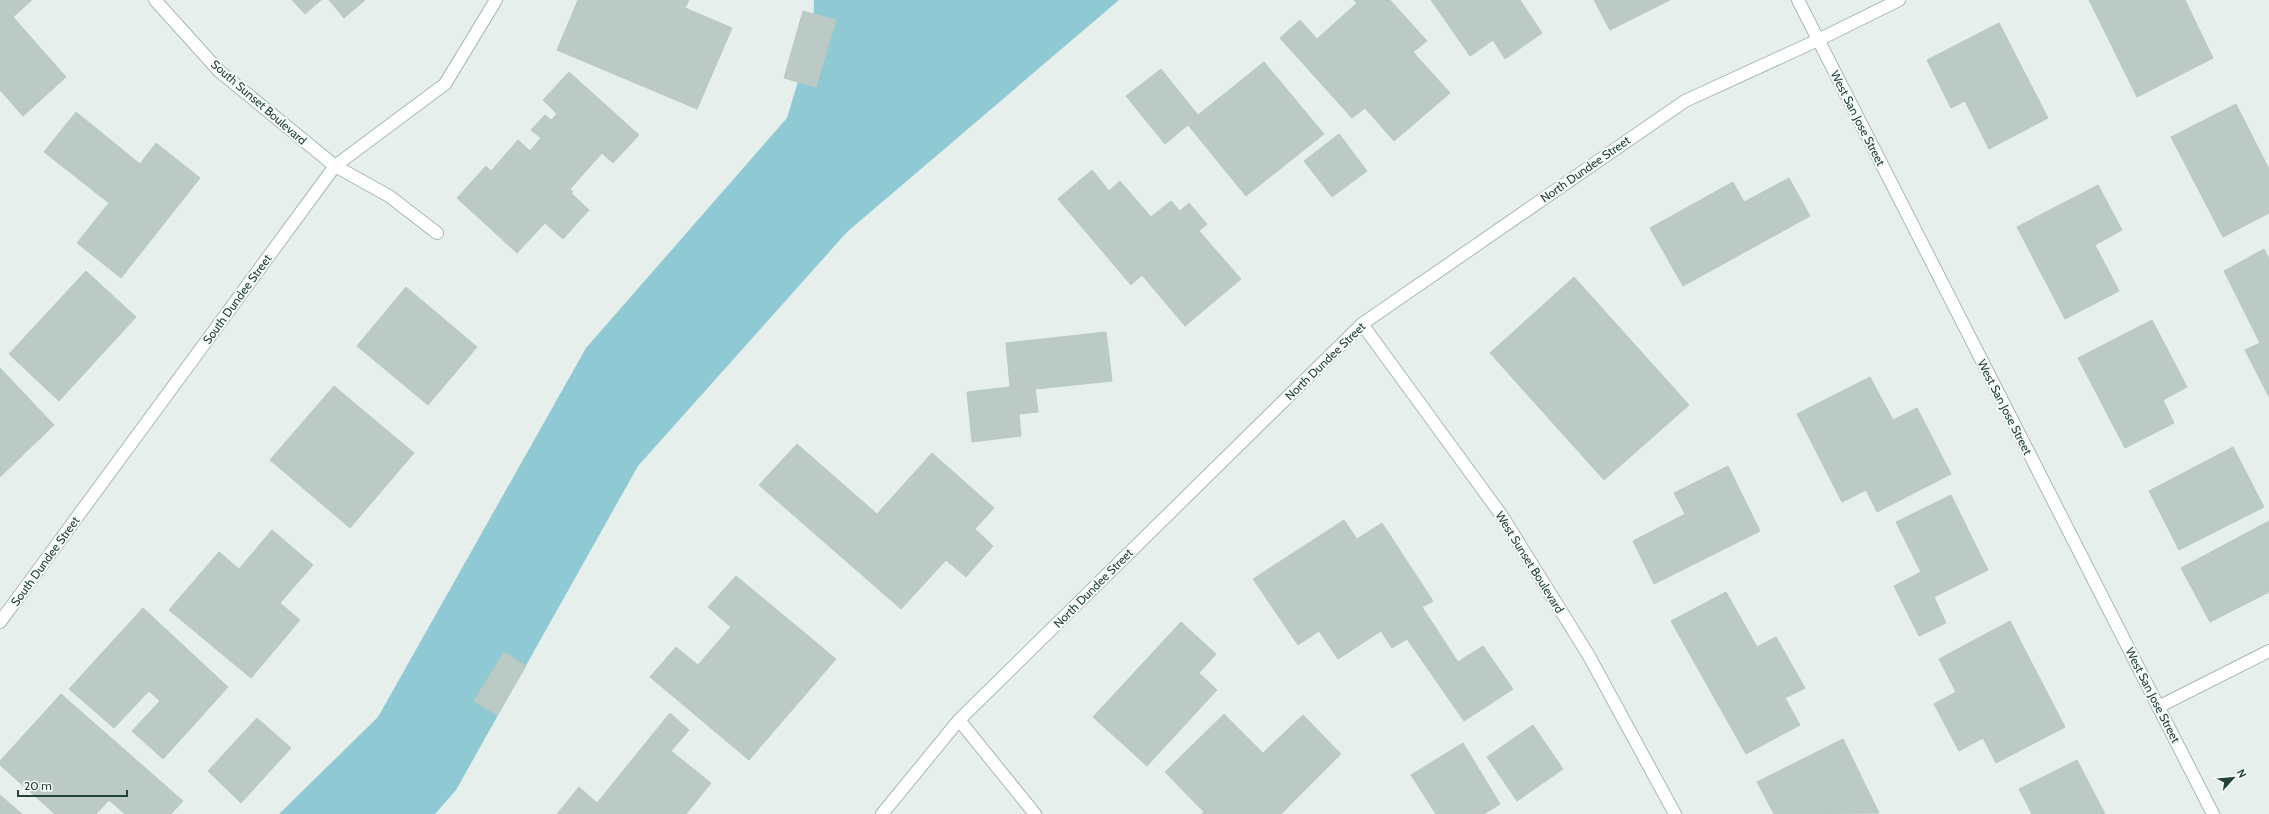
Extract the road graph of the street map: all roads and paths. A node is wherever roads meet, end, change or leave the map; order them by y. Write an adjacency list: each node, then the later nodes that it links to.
1 (155, 0): 6 (street, South Sunset Boulevard)
2 (496, 0): 6 (street, South Dundee Street)
3 (1798, 0): 5 (street, West San Jose Street)
4 (1899, 0): 5 (street, North Dundee Street)
5 (1818, 40): 8 (street, North Dundee Street); 11 (street, West San Jose Street)
6 (335, 166): 7 (street, South Sunset Boulevard); 9 (street, South Dundee Street)
7 (437, 233)
8 (1362, 324): 12 (street, North Dundee Street); 15 (street, West Sunset Boulevard)
9 (0, 622)
10 (2269, 651): 11 (street)
11 (2158, 707): 16 (street, West San Jose Street)
12 (959, 720): 13 (street, North Dundee Street); 14 (street)
13 (882, 814)
14 (1035, 814)
15 (1675, 814)
16 (2213, 814)

